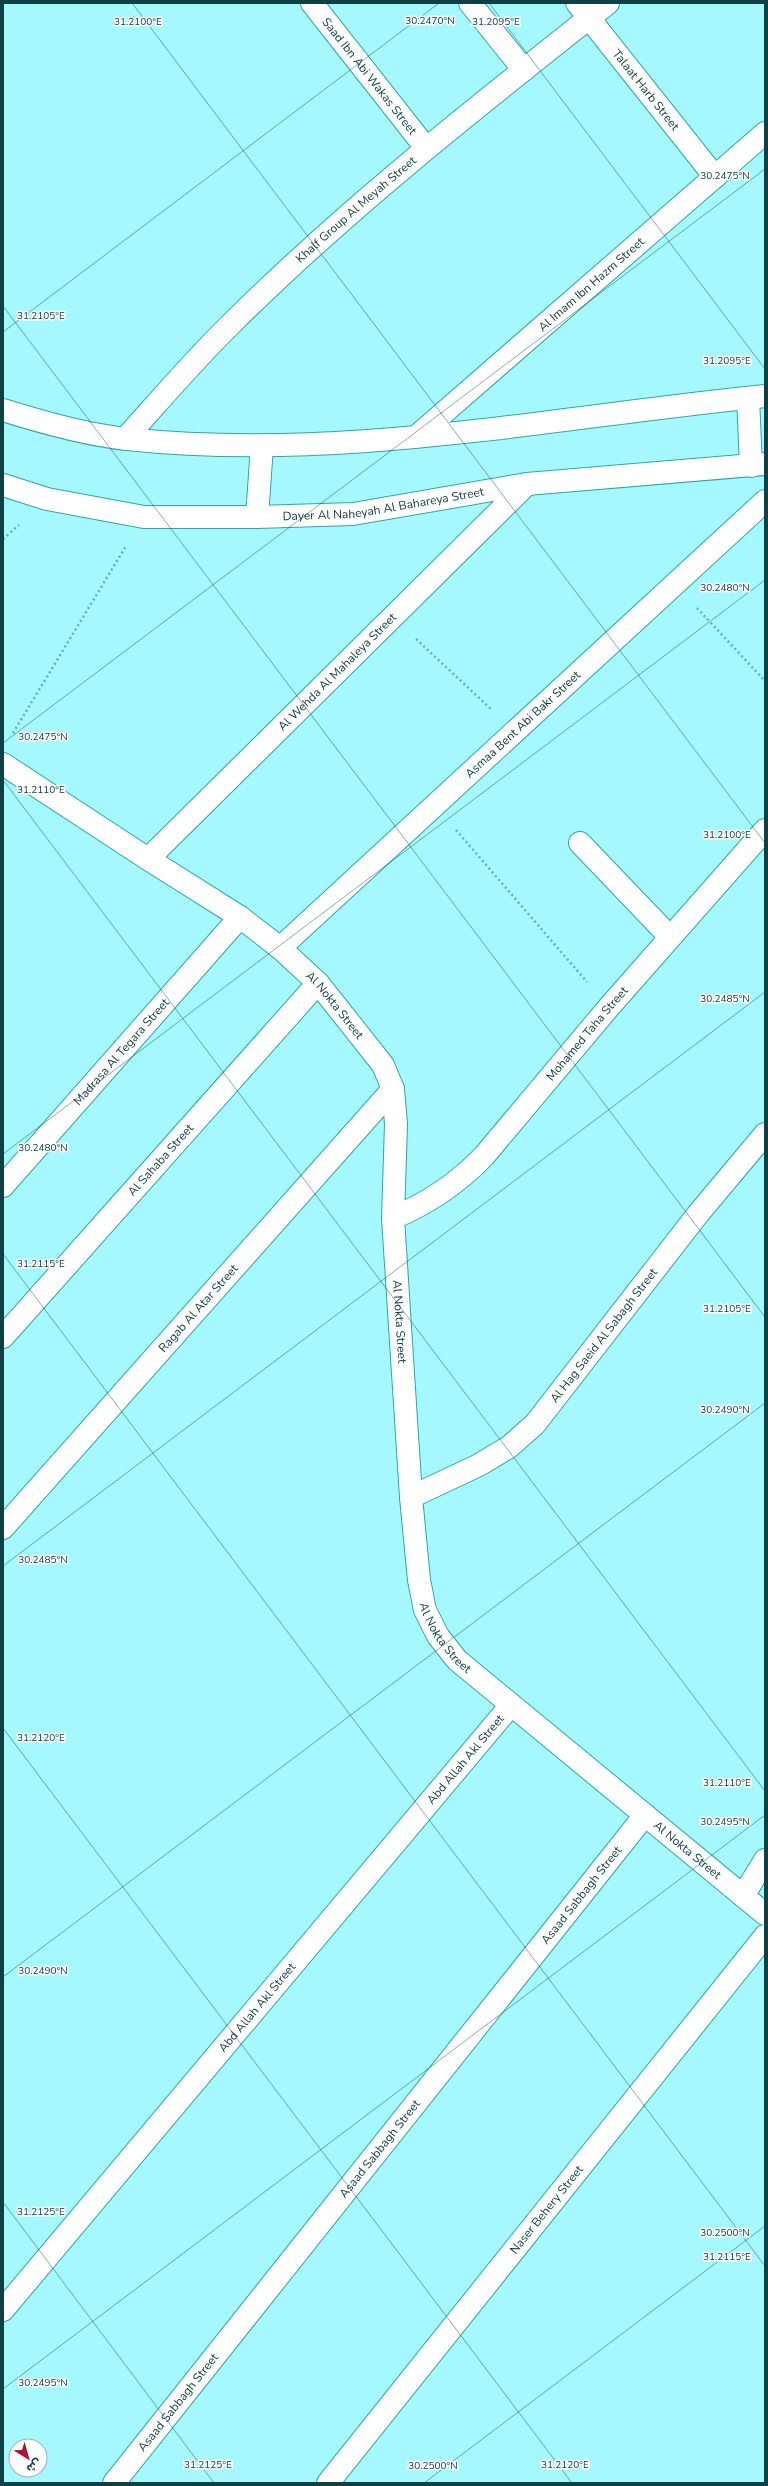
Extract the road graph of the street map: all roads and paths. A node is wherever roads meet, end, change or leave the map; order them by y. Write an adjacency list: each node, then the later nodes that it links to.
1 (470, 3): 5 (street)
2 (608, 3): 4 (street, Khalf Group Al Meyah Street)
3 (314, 4): 7 (street, Saad Ibn Abi Wakas Street)
4 (583, 11): 5 (street, Khalf Group Al Meyah Street); 8 (street, Talaat Harb Street)
5 (524, 70): 7 (street, Khalf Group Al Meyah Street)
6 (765, 133): 8 (street, Al Imam Ibn Hazm Street)
7 (426, 148): 12 (street, Khalf Group Al Meyah Street)
8 (715, 176): 11 (street, Al Imam Ibn Hazm Street)
9 (756, 397): 11 (street); 14 (street)
10 (3, 410): 12 (street)
11 (417, 436): 13 (street)
12 (125, 439): 13 (street)
13 (262, 446): 19 (street)
14 (758, 465): 15 (street, Dayer Al Naheyah Al Bahareya Street)
15 (526, 484): 19 (street, Dayer Al Naheyah Al Bahareya Street); 21 (street, Al Wehda Al Mahaleya Street)
16 (3, 485): 18 (street, Dayer Al Naheyah Al Bahareya Street)
17 (765, 501): 20 (street, Asmaa Bent Abi Bakr Street)
18 (144, 517): 19 (street, Dayer Al Naheyah Al Bahareya Street); 24 (path)
19 (257, 517)
20 (675, 584): 22 (path); 23 (street, Asmaa Bent Abi Bakr Street)
21 (392, 617): 23 (path); 29 (street, Al Wehda Al Mahaleya Street)
22 (765, 681)
23 (515, 732): 26 (street, Asmaa Bent Abi Bakr Street)
24 (11, 735)
25 (3, 764): 29 (street, Al Nokta Street)
26 (434, 806): 32 (street, Asmaa Bent Abi Bakr Street); 34 (path)
27 (765, 830): 31 (street, Mohamed Taha Street)
28 (580, 843): 31 (street)
29 (148, 860): 30 (street, Al Nokta Street)
30 (240, 917): 32 (street, Al Nokta Street); 37 (street, Madrasa Al Tegara Street)
31 (670, 937): 34 (street, Mohamed Taha Street)
32 (280, 948): 33 (street, Al Nokta Street)
33 (318, 983): 35 (street, Al Nokta Street); 39 (street, Al Sahaba Street)
34 (609, 1007): 38 (street, Mohamed Taha Street)
35 (393, 1089): 38 (street, Al Nokta Street); 41 (street, Ragab Al Atar Street)
36 (765, 1134): 40 (street, Al Hag Saeid Al Sabagh Street)
37 (3, 1186)
38 (393, 1218): 40 (street, Al Nokta Street)
39 (3, 1337)
40 (410, 1497): 42 (street, Al Nokta Street)
41 (3, 1528)
42 (511, 1705): 43 (street, Al Nokta Street); 48 (street, Abd Allah Akl Street)
43 (645, 1815): 45 (street, Al Nokta Street); 49 (street, Asaad Sabbagh Street)
44 (765, 1860): 45 (street)
45 (743, 1896): 46 (street, Al Nokta Street)
46 (765, 1914)
47 (765, 1936): 50 (street, Naser Behery Street)
48 (3, 2310)
49 (114, 2483)
50 (328, 2483)

